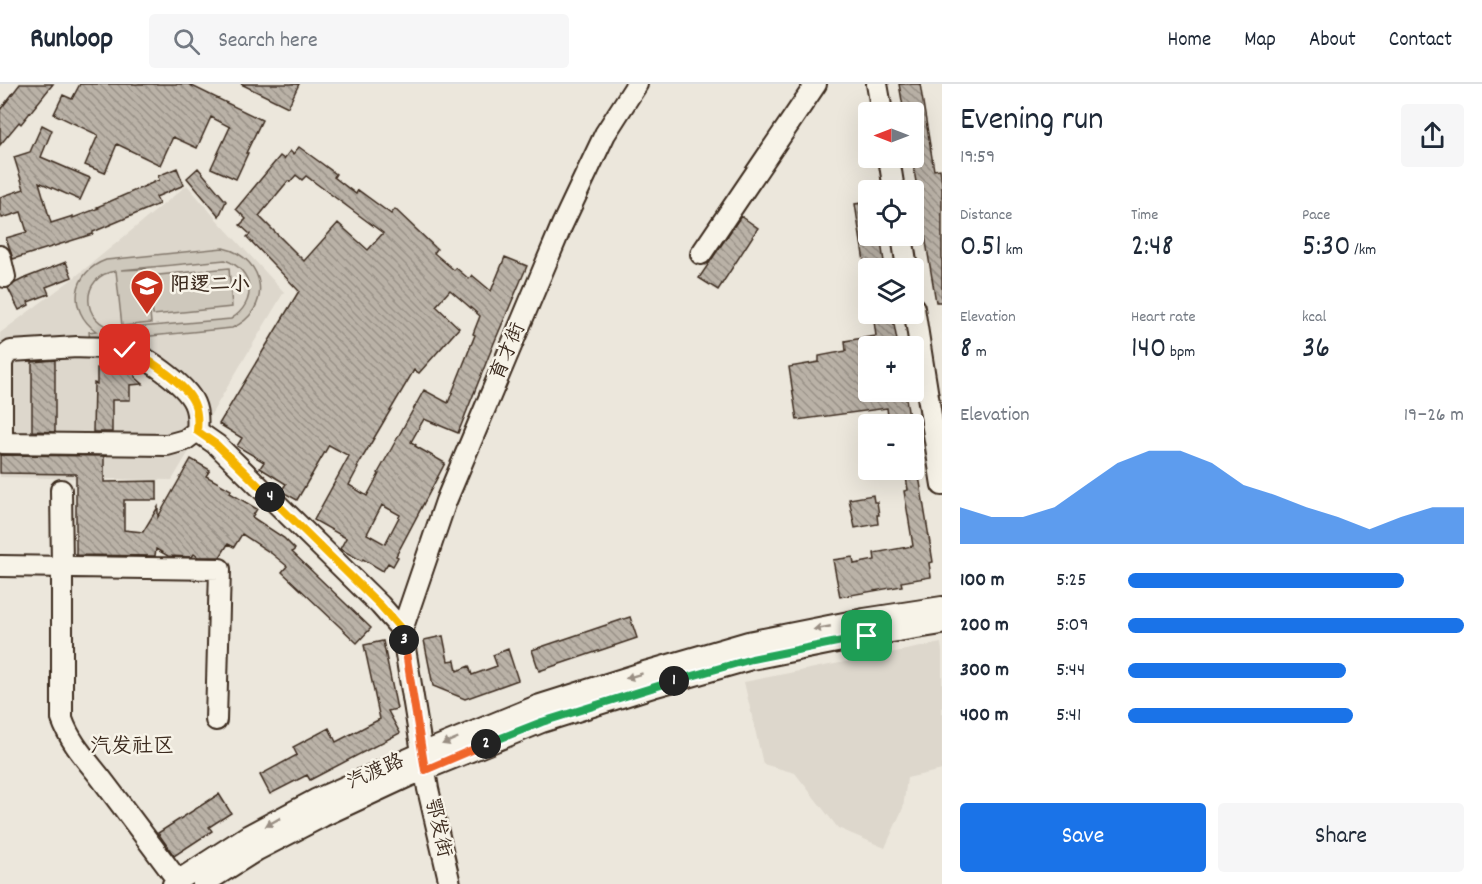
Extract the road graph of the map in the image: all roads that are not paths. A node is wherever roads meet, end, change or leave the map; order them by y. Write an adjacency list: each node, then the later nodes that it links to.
1 (637, 84): 16 (street, 育才街)
2 (816, 84): 5 (street)
3 (877, 84): 4 (street)
4 (880, 102)
5 (701, 254)
6 (0, 256): 7 (street)
7 (5, 277)
8 (917, 324): 10 (street)
9 (197, 431): 9 (street); 16 (street)
10 (942, 485)
11 (61, 490): 13 (street)
12 (0, 566): 13 (street)
13 (62, 566): 17 (street); 19 (street)
14 (942, 607): 18 (street, 汽渡路, one-way to 18)
15 (942, 624): 18 (street, 汽渡路)
16 (402, 630): 18 (street, 鄂发街)
17 (216, 720)
18 (424, 761): 19 (street, 汽渡路, one-way to 19); 20 (street, 汽渡路); 21 (street, 鄂发街)
19 (175, 882)
20 (203, 884)
21 (450, 884)

